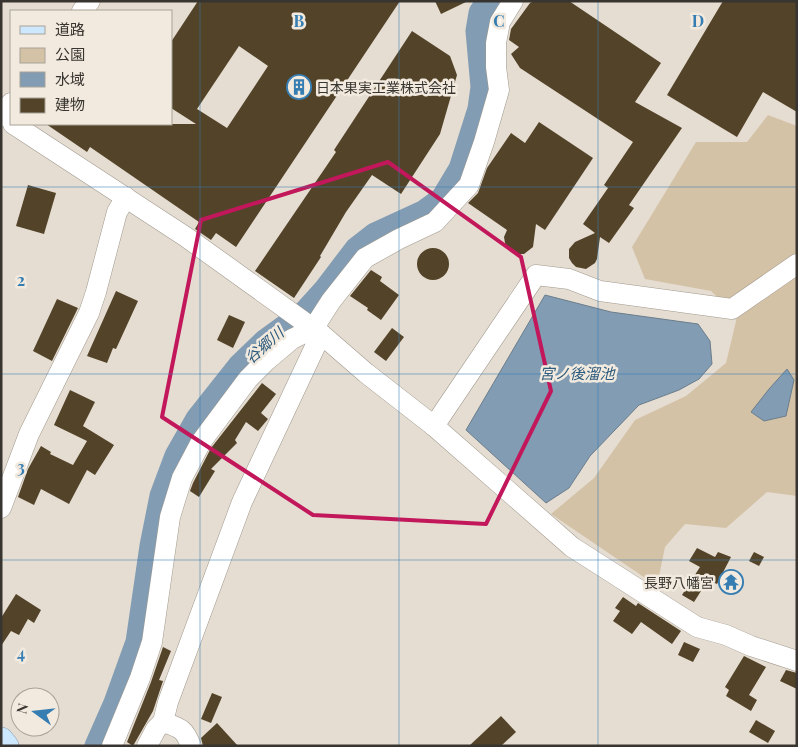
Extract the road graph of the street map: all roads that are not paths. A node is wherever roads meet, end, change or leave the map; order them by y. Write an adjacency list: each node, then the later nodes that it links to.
1 (513, 1): 7 (street)
2 (10, 104): 3 (street)
3 (1, 116)
4 (15, 125): 5 (street)
5 (126, 197): 7 (street); 9 (street)
6 (797, 264): 8 (street)
7 (313, 329): 8 (street); 11 (street); 14 (street)
8 (434, 426): 10 (street)
9 (1, 508)
10 (797, 661)
11 (163, 722): 15 (street); 16 (street)
12 (1, 740): 13 (main road)
13 (6, 746)
14 (112, 746)
15 (147, 746)
16 (191, 746)

